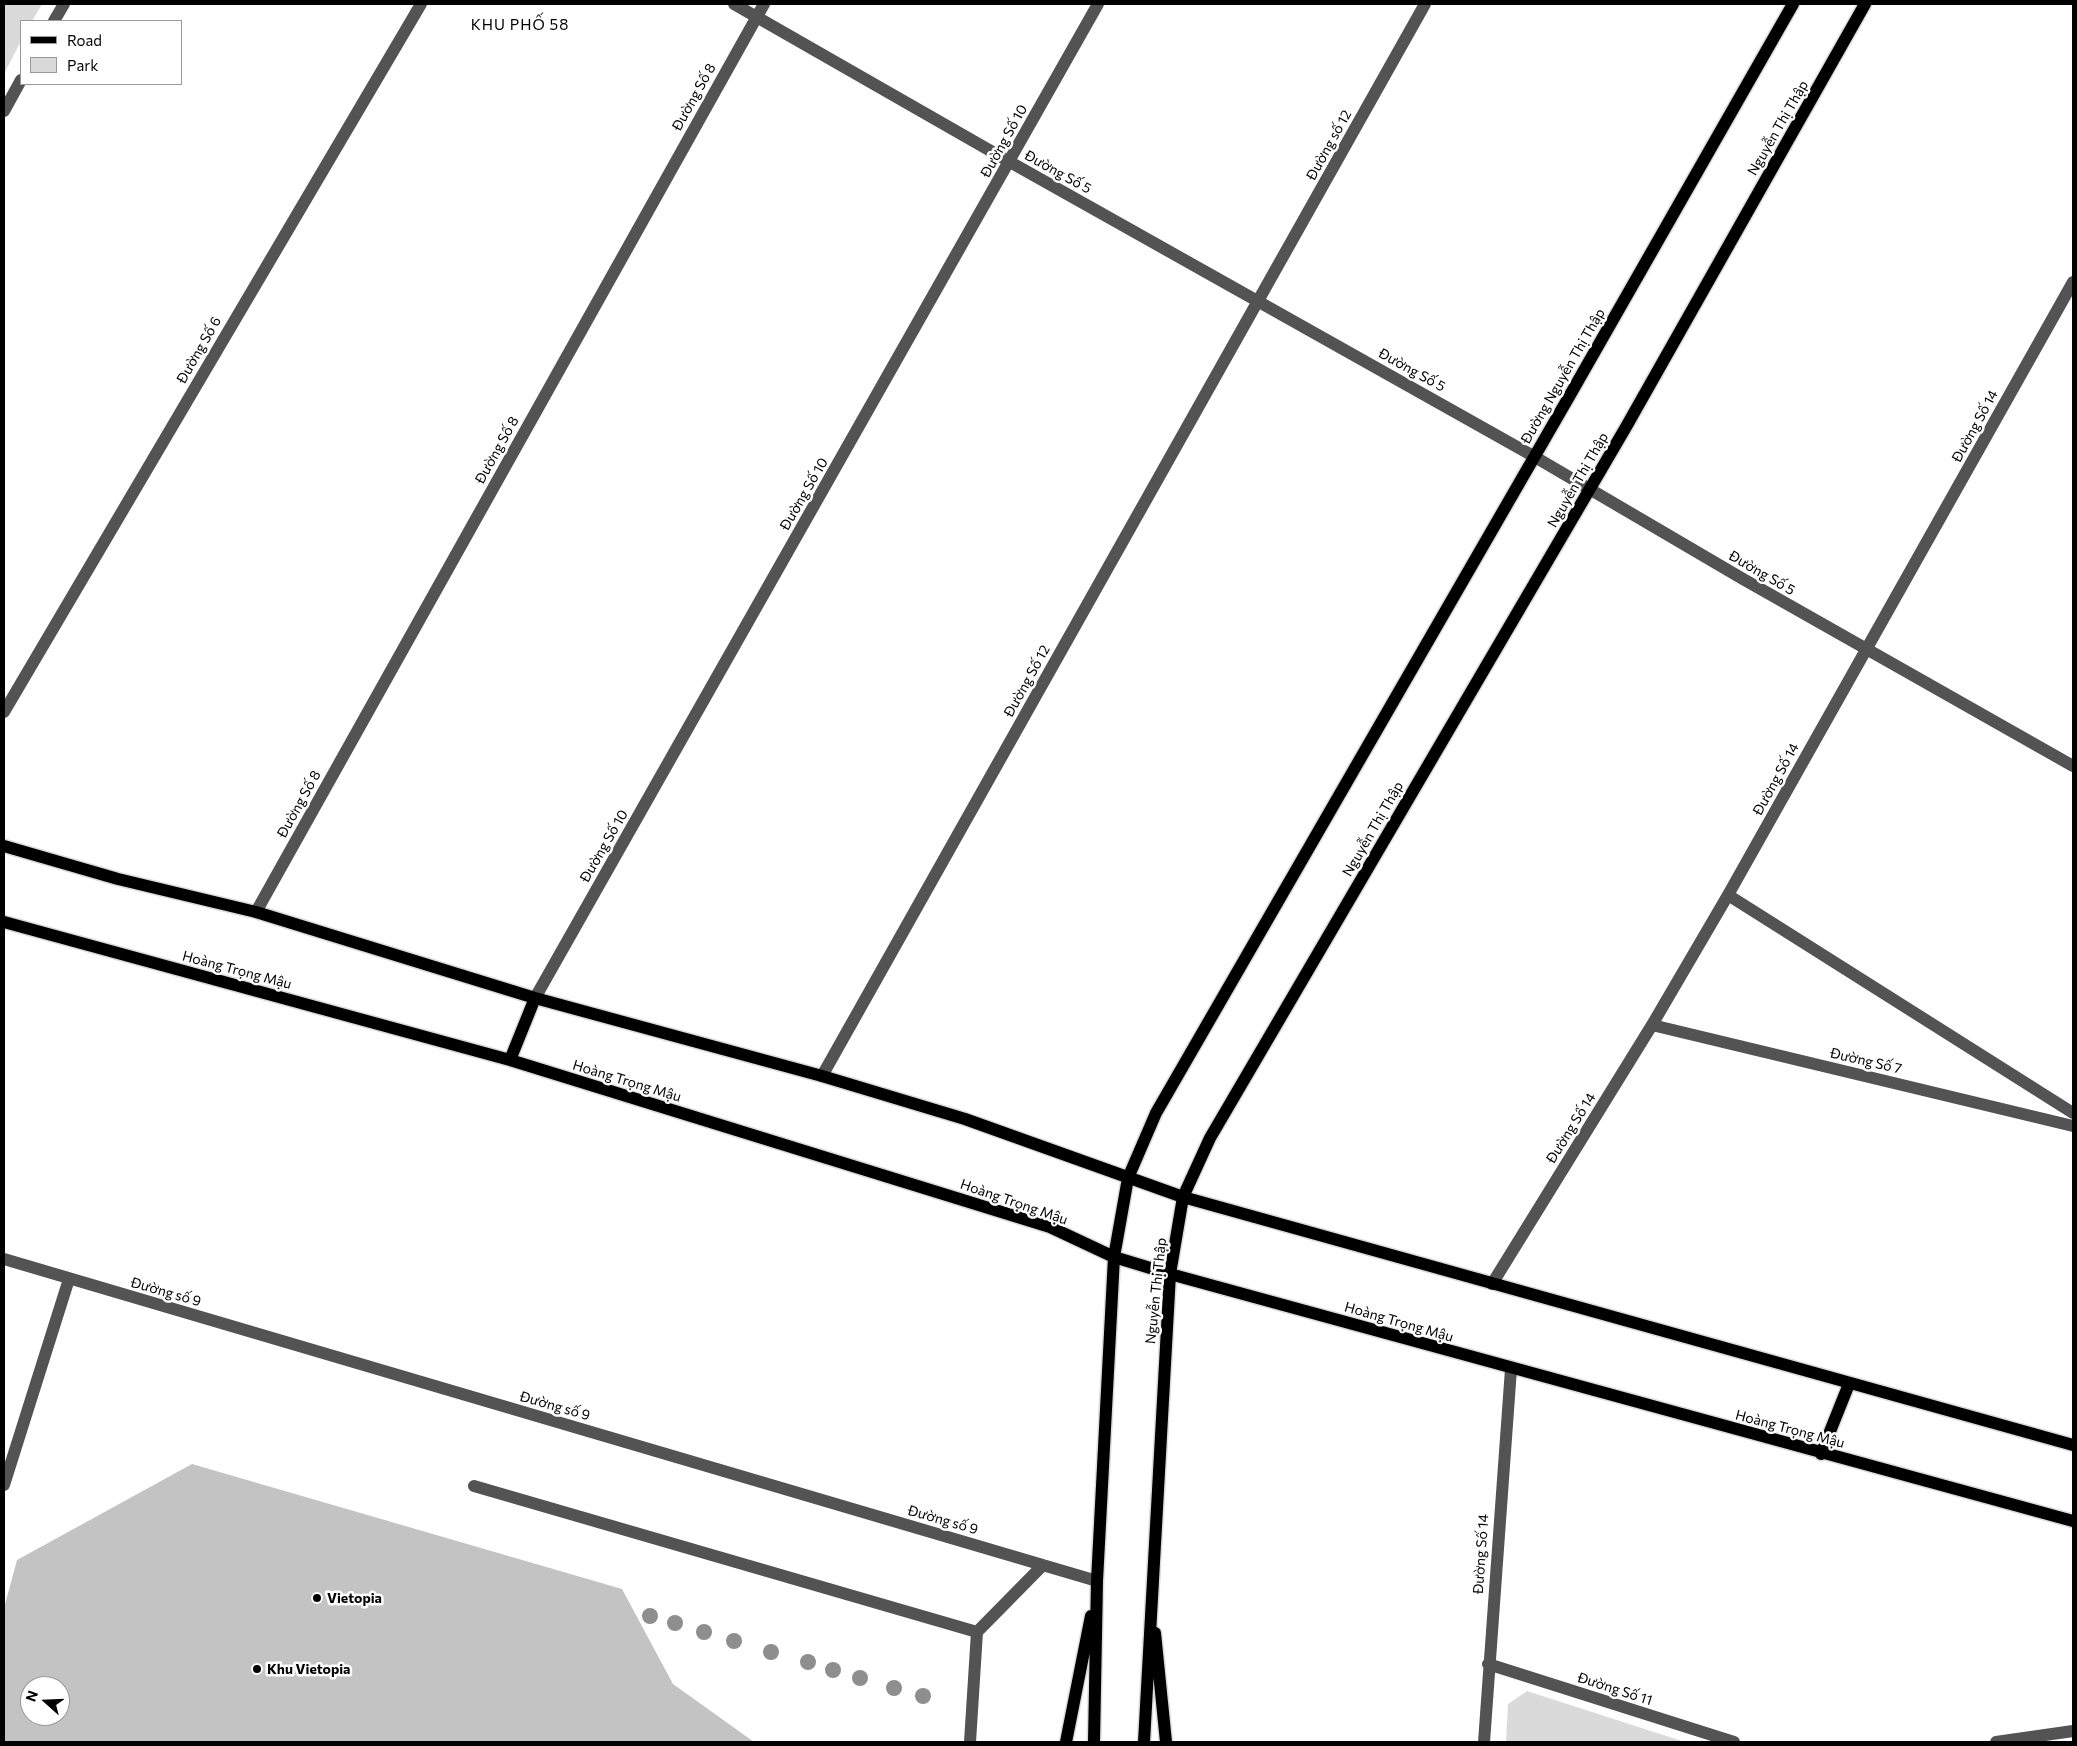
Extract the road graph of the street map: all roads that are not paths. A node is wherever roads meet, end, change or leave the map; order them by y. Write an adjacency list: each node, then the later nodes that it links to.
1 (64, 4): 10 (street)
2 (421, 4): 19 (street, Đường Số 6)
3 (734, 4): 9 (street, Đường Số 5)
4 (764, 4): 9 (street, Đường Số 8)
5 (1098, 4): 13 (street, Đường Số 10)
6 (1425, 4): 15 (street, Đường số 12)
7 (1792, 4): 16 (main road, Đường Nguyễn Thị Thập)
8 (1865, 4): 17 (main road, Nguyễn Thị Thập)
9 (756, 16): 13 (street, Đường Số 5); 23 (street, Đường Số 8)
10 (55, 20)
11 (20, 82): 12 (street)
12 (4, 111)
13 (1010, 162): 15 (street, Đường Số 5); 25 (street, Đường Số 10)
14 (2073, 282): 18 (street, Đường Số 14)
15 (1258, 300): 16 (street, Đường Số 5); 28 (street, Đường Số 12)
16 (1535, 456): 17 (street, Đường Số 5); 31 (main road)
17 (1589, 490): 18 (street, Đường Số 5); 32 (main road, Nguyễn Thị Thập)
18 (1866, 650): 20 (street, Đường Số 5); 22 (street, Đường Số 14)
19 (4, 712)
20 (2073, 766)
21 (4, 846): 23 (main road)
22 (1728, 895): 26 (street, Đường Số 14); 29 (street)
23 (256, 912): 25 (main road)
24 (4, 922): 27 (main road, Hoàng Trọng Mậu)
25 (535, 998): 27 (main road); 28 (main road)
26 (1652, 1025): 30 (street, Đường Số 7); 37 (street, Đường Số 14)
27 (510, 1060): 33 (main road, Hoàng Trọng Mậu)
28 (822, 1076): 31 (main road)
29 (2073, 1113)
30 (2073, 1126)
31 (1128, 1178): 32 (main road); 33 (main road)
32 (1183, 1197): 35 (main road, Nguyễn Thị Thập); 37 (main road)
33 (1114, 1257): 35 (main road, Hoàng Trọng Mậu); 46 (main road)
34 (4, 1259): 36 (street, Đường số 9)
35 (1170, 1274): 38 (main road, Hoàng Trọng Mậu); 47 (main road, Nguyễn Thị Thập)
36 (69, 1279): 42 (street); 45 (street, Đường số 9)
37 (1492, 1284): 39 (main road)
38 (1511, 1369): 41 (main road, Hoàng Trọng Mậu); 49 (street, Đường Số 14)
39 (1849, 1384): 40 (main road); 41 (main road)
40 (2073, 1445)
41 (1821, 1454): 44 (main road, Hoàng Trọng Mậu)
42 (4, 1485)
43 (474, 1486): 48 (street)
44 (2073, 1521)
45 (1043, 1565): 46 (street, Đường số 9); 48 (street)
46 (1097, 1581): 52 (main road); 53 (main road)
47 (1151, 1588): 54 (main road, Nguyễn Thị Thập); 55 (main road)
48 (977, 1632): 51 (street)
49 (1488, 1664): 56 (street, Đường Số 14); 57 (street, Đường Số 11)
50 (2073, 1732): 58 (street)
51 (970, 1742)
52 (1066, 1742)
53 (1094, 1742)
54 (1144, 1742)
55 (1166, 1742)
56 (1484, 1742)
57 (1734, 1742)
58 (1996, 1742)

